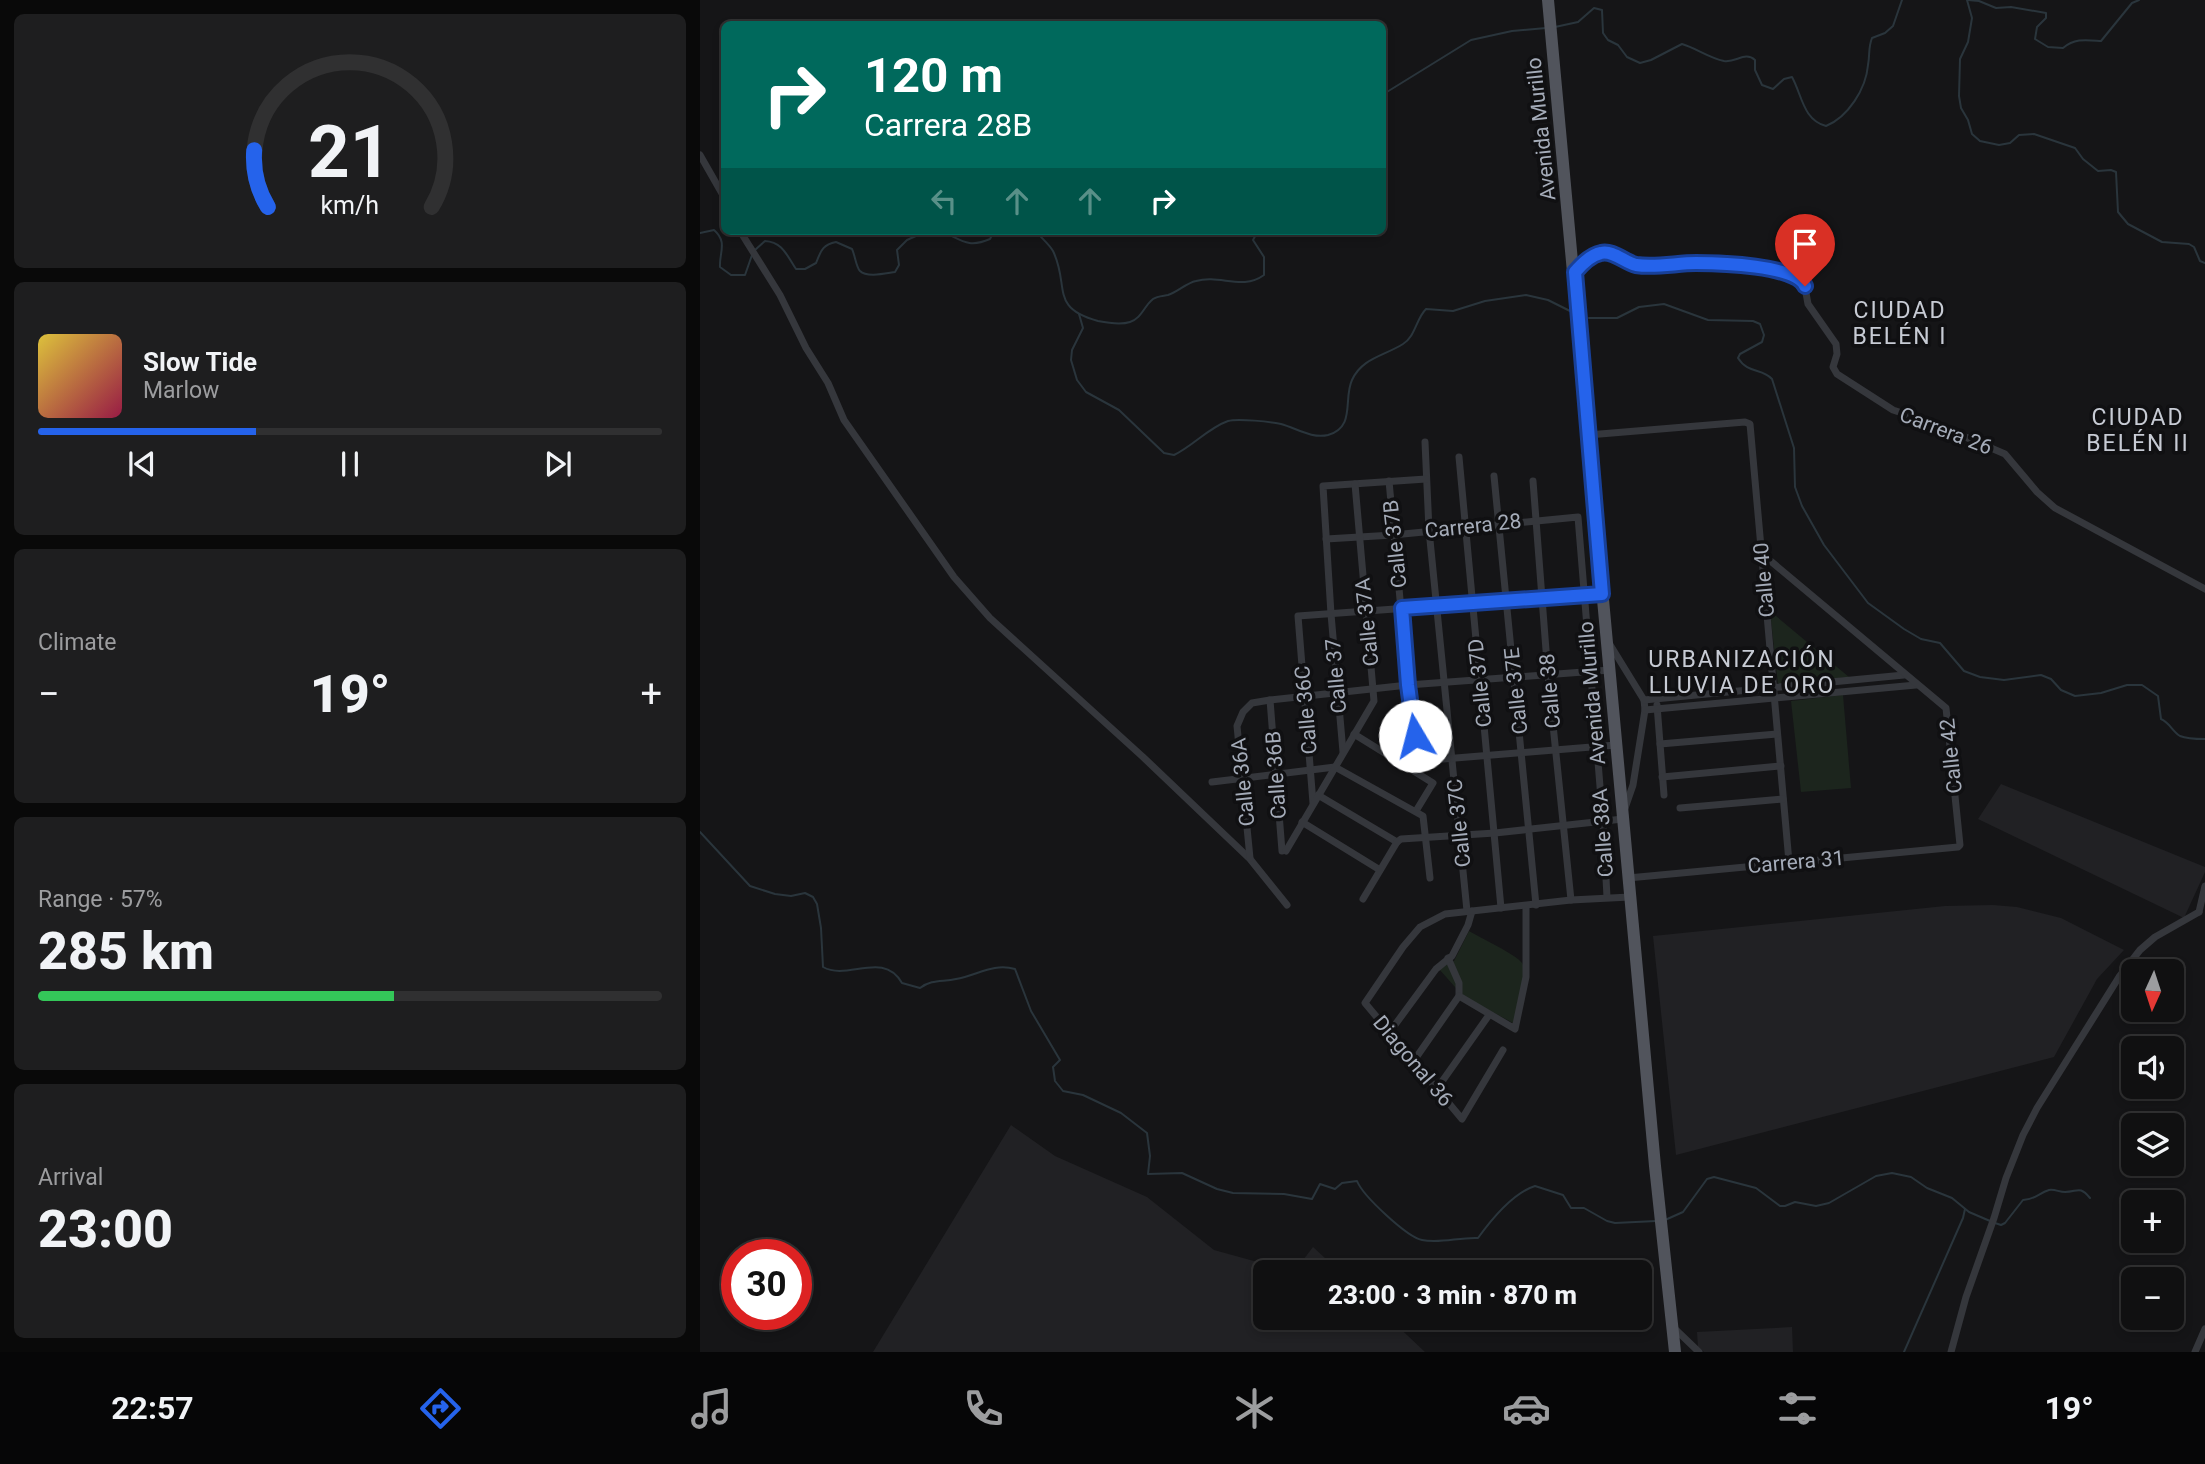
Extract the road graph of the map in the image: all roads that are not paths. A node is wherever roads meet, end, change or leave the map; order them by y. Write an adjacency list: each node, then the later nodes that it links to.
1 (1548, 0): 5 (main road, Avenida Murillo)
2 (700, 155): 3 (street)
3 (721, 192)
4 (742, 235): 88 (street)
5 (1575, 272): 6 (main road, Avenida Murillo); 23 (street, Carrera 26)
6 (1588, 435): 22 (street, Calle 40); 24 (main road, Avenida Murillo)
7 (1425, 442): 10 (street, Calle 37C)
8 (1459, 457): 17 (street, Calle 37D)
9 (1494, 476): 16 (street, Calle 37E)
10 (1426, 478): 11 (street); 18 (street, Calle 37C)
11 (1389, 481): 13 (street); 19 (street, Calle 37B)
12 (1533, 481): 15 (street, Calle 38)
13 (1355, 484): 20 (street, Calle 37A); 21 (street, Calle 37)
14 (1578, 517): 15 (street, Carrera 28); 25 (street, Calle 38A)
15 (1535, 520): 16 (street, Carrera 28); 26 (street, Calle 38)
16 (1499, 524): 17 (street, Carrera 28); 27 (street, Calle 37E)
17 (1465, 528): 18 (street, Carrera 28); 28 (street, Calle 37D)
18 (1429, 530): 19 (street, Carrera 28); 29 (street, Calle 37C)
19 (1394, 535): 20 (street, Carrera 28); 30 (street, Calle 37B)
20 (1359, 536): 21 (street, Carrera 28); 31 (street, Calle 37A)
21 (1326, 538): 32 (street, Calle 37)
22 (1761, 553): 36 (street, Calle 42); 44 (street, Calle 40)
23 (2205, 589)
24 (1602, 594): 25 (street); 33 (main road, Avenida Murillo)
25 (1585, 595): 26 (street); 35 (street, Calle 38A)
26 (1542, 599): 27 (street); 37 (street, Calle 38)
27 (1507, 602): 28 (street); 38 (street, Calle 37E)
28 (1472, 604): 29 (street); 39 (street, Calle 37D)
29 (1437, 606): 30 (street); 40 (street, Calle 37C)
30 (1402, 608): 31 (street); 41 (street, Calle 37B)
31 (1365, 612): 32 (street); 43 (street, Calle 37A)
32 (1331, 614): 45 (street, Calle 37); 46 (street, Calle 36C)
33 (1607, 639): 34 (main road, Avenida Murillo); 50 (street)
34 (1610, 670): 35 (street); 56 (main road, Avenida Murillo)
35 (1590, 672): 37 (street); 57 (street, Calle 38A)
36 (1905, 675): 42 (street, Calle 42); 44 (street)
37 (1548, 676): 38 (street); 58 (street, Calle 38)
38 (1514, 678): 39 (street); 60 (street, Calle 37E)
39 (1480, 681): 40 (street); 61 (street, Calle 37D)
40 (1443, 682): 41 (street); 62 (street, Calle 37C)
41 (1408, 685): 43 (street); 63 (street, Calle 37B)
42 (1916, 685): 47 (street); 87 (street, Calle 42)
43 (1374, 688): 45 (street); 53 (street, Calle 37A)
44 (1773, 689): 47 (street, Calle 40); 48 (street)
45 (1338, 691): 46 (street); 59 (street, Calle 37)
46 (1304, 695): 49 (street); 67 (street, Calle 36C)
47 (1774, 698): 51 (street); 54 (street, Calle 40)
48 (1656, 699): 50 (street); 51 (street)
49 (1270, 700): 68 (street, Calle 36B); 70 (street, Calle 36A)
50 (1644, 700): 52 (street)
51 (1658, 709): 52 (street); 55 (street)
52 (1645, 710): 78 (street)
53 (1354, 734): 59 (street, Calle 37A); 66 (street)
54 (1777, 734): 55 (street); 64 (street, Calle 40)
55 (1660, 744): 69 (street)
56 (1616, 745): 57 (street); 78 (main road, Avenida Murillo)
57 (1597, 747): 58 (street); 80 (street, Calle 38A)
58 (1555, 751): 60 (street); 81 (street, Calle 38)
59 (1343, 752): 65 (street)
60 (1522, 753): 61 (street); 82 (street, Calle 37E)
61 (1487, 757): 62 (street); 83 (street, Calle 37D)
62 (1452, 760): 63 (street); 84 (street, Calle 37C)
63 (1419, 761): 66 (street)
64 (1780, 766): 69 (street); 74 (street, Calle 40)
65 (1335, 767): 67 (street); 72 (street); 77 (street)
66 (1408, 768): 77 (street)
67 (1311, 770): 68 (street); 75 (street, Calle 36C)
68 (1276, 775): 70 (street); 79 (street, Calle 36B)
69 (1662, 777): 73 (street)
70 (1242, 779): 71 (street); 88 (street, Calle 36A)
71 (1212, 782)
72 (1318, 795): 75 (street); 86 (street)
73 (1664, 795)
74 (1783, 799): 76 (street); 89 (street, Calle 40)
75 (1313, 803): 79 (street)
76 (1680, 808)
77 (1416, 811): 85 (street)
78 (1623, 817): 80 (street); 92 (main road, Avenida Murillo)
79 (1302, 822): 90 (street)
80 (1603, 822): 81 (street); 94 (street, Calle 38A)
81 (1563, 826): 82 (street); 97 (street, Calle 38)
82 (1529, 830): 83 (street); 99 (street, Calle 37E)
83 (1495, 833): 84 (street); 101 (street, Calle 37D)
84 (1460, 836): 85 (street); 102 (street, Calle 37C)
85 (1427, 838): 86 (street); 91 (street)
86 (1397, 842): 90 (street)
87 (1961, 842): 89 (street, Carrera 31)
88 (1251, 859): 98 (street)
89 (1788, 862): 92 (street, Carrera 31)
90 (1380, 870): 96 (street)
91 (1430, 878)
92 (1628, 878): 95 (main road, Avenida Murillo)
93 (2205, 886): 103 (street)
94 (1606, 897): 95 (street); 97 (street)
95 (1630, 897): 111 (main road, Avenida Murillo)
96 (1363, 899)
97 (1571, 900): 99 (street)
98 (1287, 905)
99 (1536, 905): 100 (street)
100 (1526, 906): 101 (street); 106 (street)
101 (1501, 908): 102 (street)
102 (1470, 911): 104 (street); 107 (street, Diagonal 36)
103 (2202, 912): 115 (street)
104 (1448, 958): 105 (street); 107 (street)
105 (1459, 996): 106 (street); 109 (street)
106 (1489, 1015): 110 (street)
107 (1390, 1033): 109 (street, Diagonal 36)
108 (1503, 1050): 110 (street, Diagonal 36)
109 (1413, 1062): 110 (street, Diagonal 36)
110 (1436, 1090)
111 (1671, 1325): 113 (main road, Avenida Murillo); 114 (street)
112 (2205, 1329): 116 (street)
113 (1673, 1348)
114 (1699, 1352)
115 (1951, 1352)
116 (2195, 1352)

